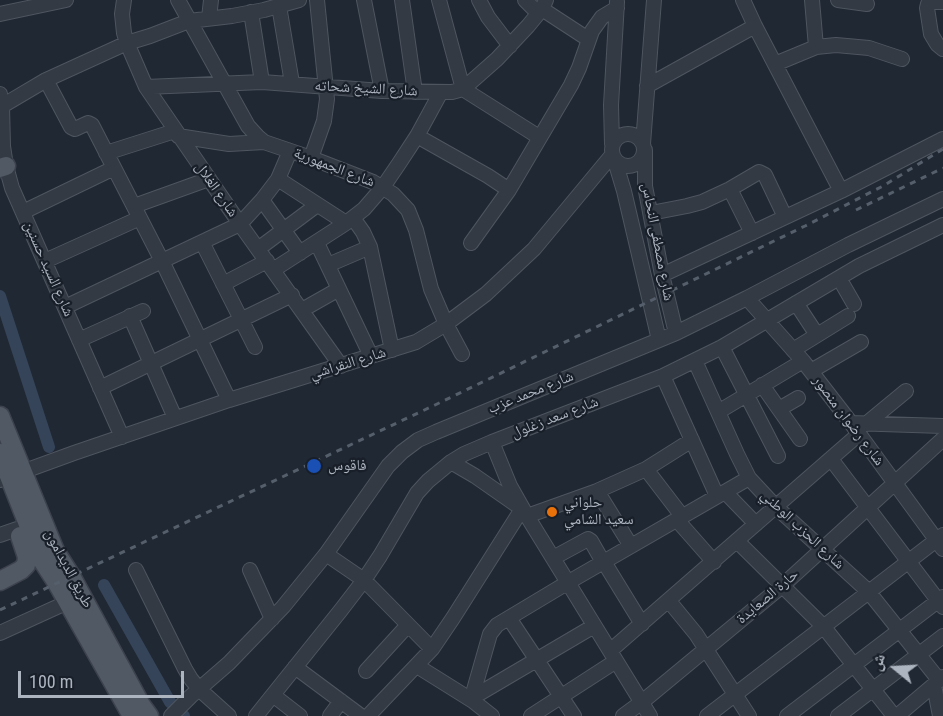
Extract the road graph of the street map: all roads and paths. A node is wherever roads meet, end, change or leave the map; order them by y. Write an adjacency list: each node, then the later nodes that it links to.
1 (66, 0): 21 (street)
2 (124, 0): 26 (street, شارع الغلال)
3 (178, 0): 23 (street, شارع الجمهورية)
4 (211, 0): 22 (street)
5 (299, 0): 19 (street)
6 (317, 0): 38 (street)
7 (364, 0): 40 (street)
8 (402, 0): 41 (street)
9 (439, 0): 39 (street)
10 (479, 0): 27 (street)
11 (525, 0): 20 (street)
12 (654, 0): 36 (street, شارع مصطفى النحاس)
13 (743, 0): 24 (street)
14 (812, 0): 28 (street)
15 (838, 0): 18 (street)
16 (943, 2): 29 (street)
17 (617, 4): 25 (street); 52 (street, شارع مصطفى النحاس)
18 (867, 4)
19 (265, 7): 22 (street); 33 (street); 35 (street)
20 (542, 7): 25 (street); 27 (street)
21 (0, 14)
22 (209, 18): 23 (street)
23 (189, 21): 26 (street); 34 (street, شارع الجمهورية)
24 (755, 26): 31 (street); 36 (street)
25 (588, 39): 46 (street)
26 (127, 43): 32 (street); 37 (street, شارع الغلال)
27 (510, 46): 39 (street)
28 (816, 47): 30 (street); 31 (street)
29 (943, 49)
30 (902, 59)
31 (775, 64): 61 (street)
32 (46, 80): 43 (street); 51 (street)
33 (262, 82): 34 (street, شارع الشيخ شحاته); 35 (street, شارع الشيخ شحاته)
34 (224, 83): 37 (street, شارع الشيخ شحاته); 48 (street, شارع الجمهورية)
35 (292, 83): 38 (street, شارع الشيخ شحاته)
36 (647, 86): 49 (street, شارع مصطفى النحاس)
37 (146, 87): 44 (street, شارع الغلال)
38 (327, 87): 40 (street, شارع الشيخ شحاته); 53 (street)
39 (464, 89): 42 (street, شارع الشيخ شحاته); 46 (street)
40 (382, 91): 41 (street, شارع الشيخ شحاته)
41 (415, 92): 42 (street, شارع الشيخ شحاته)
42 (441, 92): 45 (street)
43 (1, 100): 54 (street, شارع السيد حسنين)
44 (177, 134): 48 (street); 51 (street); 56 (street, شارع الغلال)
45 (417, 136): 58 (street); 60 (street)
46 (539, 137): 60 (street)
47 (943, 140): 61 (street)
48 (264, 142): 50 (street, شارع الجمهورية)
49 (644, 147): 52 (street); 52 (street); 67 (street, شارع مصطفى النحاس)
50 (290, 151): 53 (street, شارع الجمهورية); 57 (street)
51 (106, 153): 55 (street)
52 (613, 153): 97 (street, شارع النقراشي); 102 (street, شارع مصطفى النحاس)
53 (311, 158): 58 (street, شارع الجمهورية)
54 (3, 167): 65 (street, شارع السيد حسنين)
55 (114, 168): 65 (street); 66 (street)
56 (208, 179): 66 (street); 70 (street, شارع الغلال)
57 (278, 179): 63 (street); 64 (street)
58 (383, 187): 69 (street); 97 (street, شارع الجمهورية)
59 (730, 189): 67 (street); 68 (street); 73 (street)
60 (509, 190): 76 (street)
61 (841, 191): 68 (street)
62 (943, 199): 77 (street, شارع محمد عزب)
63 (262, 200): 70 (street); 72 (street)
64 (317, 205): 69 (street); 72 (street)
65 (23, 212): 81 (street, شارع السيد حسنين)
66 (137, 212): 81 (street); 82 (street)
67 (651, 213): 86 (street, شارع مصطفى النحاس)
68 (785, 217): 73 (street)
69 (350, 221): 75 (street); 78 (street)
70 (240, 224): 74 (street); 79 (street, شارع الغلال)
71 (943, 225): 85 (street, شارع سعد زغلول)
72 (283, 230): 79 (street); 80 (street)
73 (752, 233): 86 (street)
74 (202, 242): 82 (street); 88 (street)
75 (317, 243): 80 (street); 84 (street)
76 (471, 243)
77 (848, 245): 85 (street); 91 (street, شارع محمد عزب)
78 (370, 247): 84 (street); 106 (street)
79 (258, 249): 83 (street, شارع الغلال)
80 (300, 253): 83 (street)
81 (45, 261): 93 (street, شارع السيد حسنين)
82 (162, 261): 93 (street); 101 (street)
83 (270, 265): 88 (street); 90 (street, شارع الغلال)
84 (328, 265): 89 (street)
85 (859, 266): 87 (street, شارع سعد زغلول)
86 (662, 275): 98 (street, شارع مصطفى النحاس)
87 (839, 278): 92 (street, شارع سعد زغلول); 99 (street)
88 (223, 284): 95 (street)
89 (339, 289): 94 (street); 108 (street)
90 (292, 296): 94 (street, شارع الغلال); 95 (street)
91 (747, 298): 96 (street, شارع رضوان منصور); 98 (street, شارع محمد عزب)
92 (796, 303): 96 (street, شارع سعد زغلول); 99 (street)
93 (65, 307): 100 (street, شارع السيد حسنين)
94 (302, 310): 112 (street, شارع الغلال)
95 (242, 320): 101 (street); 104 (street)
96 (767, 320): 105 (street, شارع سعد زغلول); 110 (street, شارع رضوان منصور)
97 (446, 324): 106 (street, شارع النقراشي); 107 (street, شارع الجمهورية)
98 (676, 333): 102 (street, شارع محمد عزب)
99 (817, 335): 110 (street)
100 (79, 340): 111 (street); 115 (street, شارع السيد حسنين)
101 (200, 340): 111 (street); 119 (street)
102 (659, 340): 151 (street, شارع محمد عزب)
103 (861, 342): 110 (street)
104 (255, 347)
105 (723, 347): 109 (street, شارع سعد زغلول); 117 (street)
106 (392, 350): 108 (street, شارع النقراشي)
107 (462, 354)
108 (371, 356): 112 (street, شارع النقراشي)
109 (695, 361): 113 (street, شارع سعد زغلول); 121 (street, شارع الحزب الوطني)
110 (802, 361): 114 (street); 125 (street, شارع رضوان منصور)
111 (151, 363): 115 (street); 123 (street)
112 (341, 366): 119 (street, شارع النقراشي)
113 (663, 376): 129 (street); 130 (street, شارع سعد زغلول)
114 (762, 385): 117 (street); 120 (street)
115 (100, 388): 126 (street, شارع السيد حسنين)
116 (906, 391): 125 (street)
117 (747, 394): 121 (street); 132 (street)
118 (798, 398): 120 (street)
119 (229, 400): 123 (street, شارع النقراشي)
120 (779, 409): 127 (street)
121 (718, 412): 137 (street, شارع الحزب الوطني)
122 (0, 416): 136 (main road, طريق الديدامون)
123 (175, 418): 126 (street, شارع النقراشي)
124 (943, 426): 125 (street)
125 (859, 427): 133 (street); 138 (street, شارع رضوان منصور)
126 (122, 437): 136 (street, شارع النقراشي)
127 (800, 439)
128 (943, 439): 138 (street, حارة الصعايدة)
129 (692, 440): 135 (street); 140 (street)
130 (492, 442): 134 (street, شارع سعد زغلول); 143 (street)
131 (0, 453): 136 (main road, طريق الديدامون)
132 (778, 456)
133 (831, 459): 141 (street); 142 (street)
134 (451, 462): 143 (street); 158 (street, شارع سعد زغلول)
135 (646, 469): 139 (street); 144 (street)
136 (8, 477): 146 (main road); 165 (main road, طريق الديدامون); 179 (main road, طريق الديدامون)
137 (749, 478): 140 (street); 141 (street, شارع الحزب الوطني)
138 (895, 483): 142 (street, حارة الصعايدة); 148 (street, شارع رضوان منصور)
139 (597, 491): 143 (street); 149 (street)
140 (721, 494): 144 (street); 145 (street)
141 (776, 507): 145 (street); 150 (street, شارع الحزب الوطني)
142 (868, 508): 150 (street, حارة الصعايدة); 153 (street)
143 (524, 512): 152 (street); 176 (street)
144 (680, 518): 149 (street); 155 (street)
145 (756, 524): 147 (street)
146 (8, 532): 159 (main road)
147 (737, 541): 155 (street); 161 (street)
148 (941, 541): 153 (street)
149 (631, 546): 154 (street)
150 (822, 550): 161 (street, حارة الصعايدة); 162 (street, شارع الحزب الوطني)
151 (326, 554): 158 (street); 167 (street, شارع محمد عزب)
152 (553, 558): 154 (street); 160 (street)
153 (908, 561): 162 (street); 164 (street)
154 (604, 562): 160 (street); 168 (street)
155 (714, 562): 163 (street)
156 (136, 570): 187 (street)
157 (250, 570): 167 (street)
158 (364, 580): 169 (street); 183 (street, شارع سعد زغلول)
159 (0, 581)
160 (567, 583): 166 (street); 170 (street)
161 (782, 586): 171 (street); 175 (street, حارة الصعايدة)
162 (868, 591): 171 (street); 172 (street, شارع الحزب الوطني)
163 (669, 601): 168 (street); 175 (street)
164 (942, 601): 172 (street)
165 (68, 602): 173 (street); 179 (main road, طريق الديدامون)
166 (509, 618): 180 (street); 193 (street)
167 (272, 619): 187 (street, شارع محمد عزب)
168 (642, 624): 178 (street)
169 (408, 625): 176 (street); 184 (street)
170 (594, 626): 178 (street); 180 (street)
171 (823, 626): 181 (street); 188 (street)
172 (900, 630): 177 (street, شارع الحزب الوطني); 181 (street)
173 (0, 633)
174 (943, 636): 177 (street)
175 (706, 649): 188 (street); 192 (street, حارة الصعايدة)
176 (432, 650): 182 (street)
177 (919, 654): 185 (street, شارع الحزب الوطني); 186 (street)
178 (613, 656): 190 (street); 192 (street)
179 (108, 659): 194 (main road, طريق الديدامون); 195 (main road, طريق الديدامون)
180 (537, 660): 190 (street); 193 (street)
181 (854, 665): 186 (street); 210 (street)
182 (417, 666): 193 (street); 202 (street)
183 (295, 667): 189 (street, شارع سعد زغلول); 191 (street)
184 (366, 671)
185 (939, 680): 212 (street); 213 (street)
186 (873, 689): 211 (street); 212 (street)
187 (195, 692): 196 (street, شارع محمد عزب); 197 (street)
188 (735, 694): 208 (street); 209 (street)
189 (273, 695): 198 (street, شارع سعد زغلول); 199 (street)
190 (561, 697): 204 (street); 205 (street)
191 (341, 701): 200 (street); 201 (street)
192 (642, 702): 206 (street, حارة الصعايدة); 207 (street)
193 (473, 704): 203 (street)
194 (132, 716)
195 (149, 716)
196 (171, 716)
197 (229, 716)
198 (256, 716)
199 (300, 716)
200 (330, 716)
201 (361, 716)
202 (368, 716)
203 (492, 716)
204 (531, 716)
205 (574, 716)
206 (623, 716)
207 (650, 716)
208 (706, 716)
209 (749, 716)
210 (787, 716)
211 (838, 716)
212 (896, 716)
213 (940, 716)

